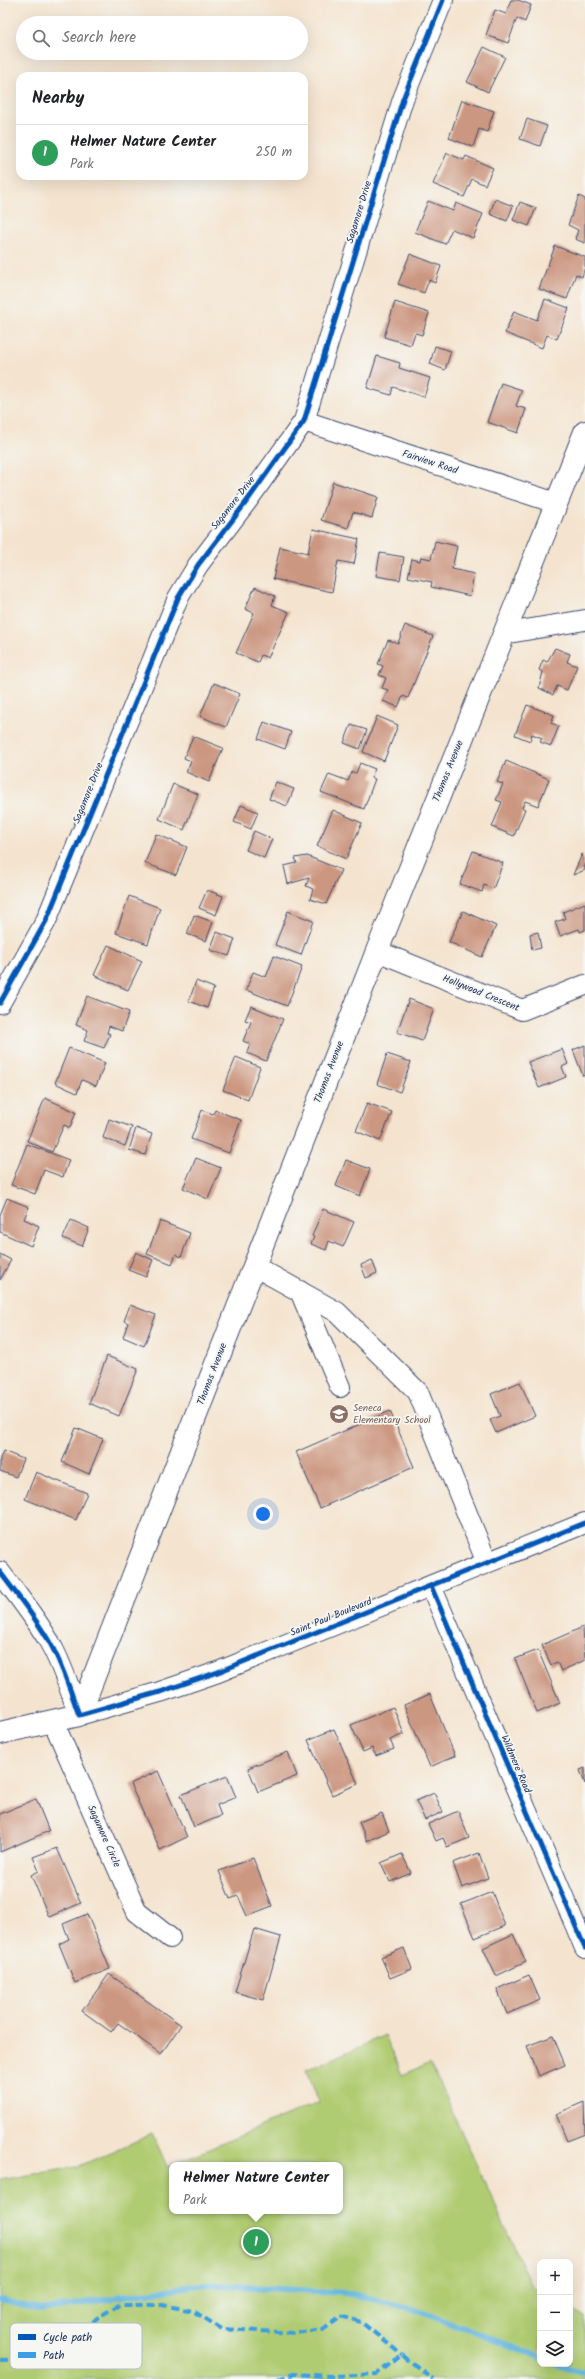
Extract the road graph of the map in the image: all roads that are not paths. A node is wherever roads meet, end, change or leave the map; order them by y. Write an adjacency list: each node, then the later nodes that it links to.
1 (443, 0): 2 (street, Sagamore Drive)
2 (304, 421): 4 (street, Fairview Road); 9 (street, Sagamore Drive)
3 (585, 432): 4 (main road, Thomas Avenue)
4 (556, 503): 6 (main road, Thomas Avenue)
5 (585, 620): 6 (street)
6 (503, 634): 7 (main road, Thomas Avenue)
7 (377, 951): 8 (street, Hollywood Crescent); 10 (main road, Thomas Avenue)
8 (585, 985)
9 (0, 1003)
10 (254, 1266): 11 (street); 17 (main road, Thomas Avenue)
11 (300, 1291): 12 (street); 14 (street)
12 (340, 1387)
13 (585, 1523): 14 (street, Saint Paul Boulevard)
14 (487, 1563): 16 (street, Saint Paul Boulevard)
15 (0, 1572): 17 (street)
16 (431, 1586): 17 (street, Saint Paul Boulevard); 21 (street, Wildmere Road)
17 (79, 1715): 18 (main road, Saint Paul Boulevard)
18 (53, 1721): 19 (main road, Saint Paul Boulevard); 20 (street, Sagamore Circle)
19 (0, 1733)
20 (170, 1938)
21 (585, 1948)

